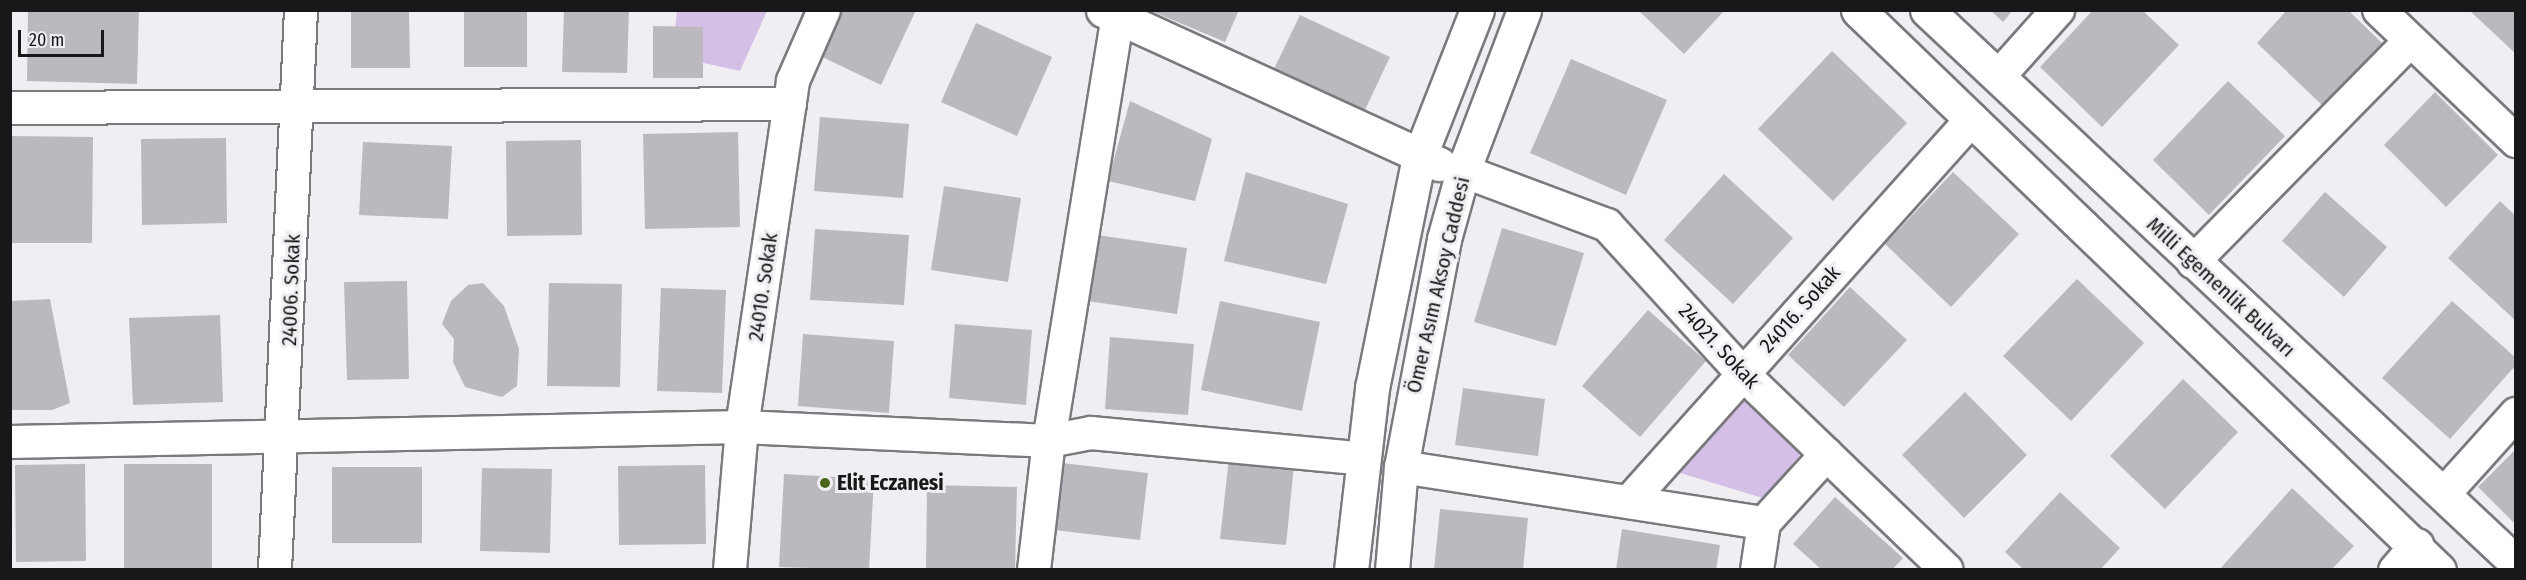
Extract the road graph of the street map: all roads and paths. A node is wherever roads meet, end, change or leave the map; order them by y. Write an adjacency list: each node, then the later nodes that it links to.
1 (301, 10): 13 (street, 24006. Sokak)
2 (824, 10): 12 (street, 24010. Sokak)
3 (1477, 10): 17 (main road, Ömer Asım Aksoy Caddesi)
4 (1524, 10): 18 (main road, Ömer Asım Aksoy Caddesi)
5 (1858, 10): 15 (main road)
6 (1927, 10): 11 (main road, Milli Egemenlik Bulvarı)
7 (2058, 10): 11 (street)
8 (2384, 12): 10 (street)
9 (1113, 13): 17 (main road); 24 (street)
10 (2410, 41): 16 (street); 19 (street)
11 (1999, 76): 19 (main road, Milli Egemenlik Bulvarı)
12 (790, 104): 13 (street); 22 (street, 24010. Sokak)
13 (299, 106): 14 (street); 23 (street, 24006. Sokak)
14 (10, 108)
15 (1972, 119): 20 (street, 24016. Sokak); 32 (main road)
16 (2516, 141)
17 (1419, 158): 18 (main road); 27 (main road, Ömer Asım Aksoy Caddesi)
18 (1463, 171): 20 (street, 24021. Sokak); 28 (main road, Ömer Asım Aksoy Caddesi)
19 (2193, 262): 29 (main road, Milli Egemenlik Bulvarı)
20 (1742, 373): 26 (street, 24021. Sokak); 30 (street, 24016. Sokak)
21 (2516, 414): 29 (street)
22 (742, 428): 23 (street); 24 (street); 35 (street, 24010. Sokak)
23 (284, 440): 25 (street); 34 (street, 24006. Sokak)
24 (1049, 441): 27 (street); 36 (street)
25 (10, 442)
26 (1827, 454): 31 (street); 40 (street, 24021. Sokak)
27 (1364, 459): 37 (main road, Ömer Asım Aksoy Caddesi)
28 (1401, 467): 30 (street); 38 (main road, Ömer Asım Aksoy Caddesi)
29 (2444, 494): 33 (main road, Milli Egemenlik Bulvarı)
30 (1629, 502): 31 (street)
31 (1764, 523): 39 (street)
32 (2417, 545): 41 (main road); 42 (main road)
33 (2516, 563)
34 (275, 570)
35 (730, 570)
36 (1034, 570)
37 (1351, 570)
38 (1392, 570)
39 (1756, 570)
40 (1947, 570)
41 (2395, 570)
42 (2439, 570)

